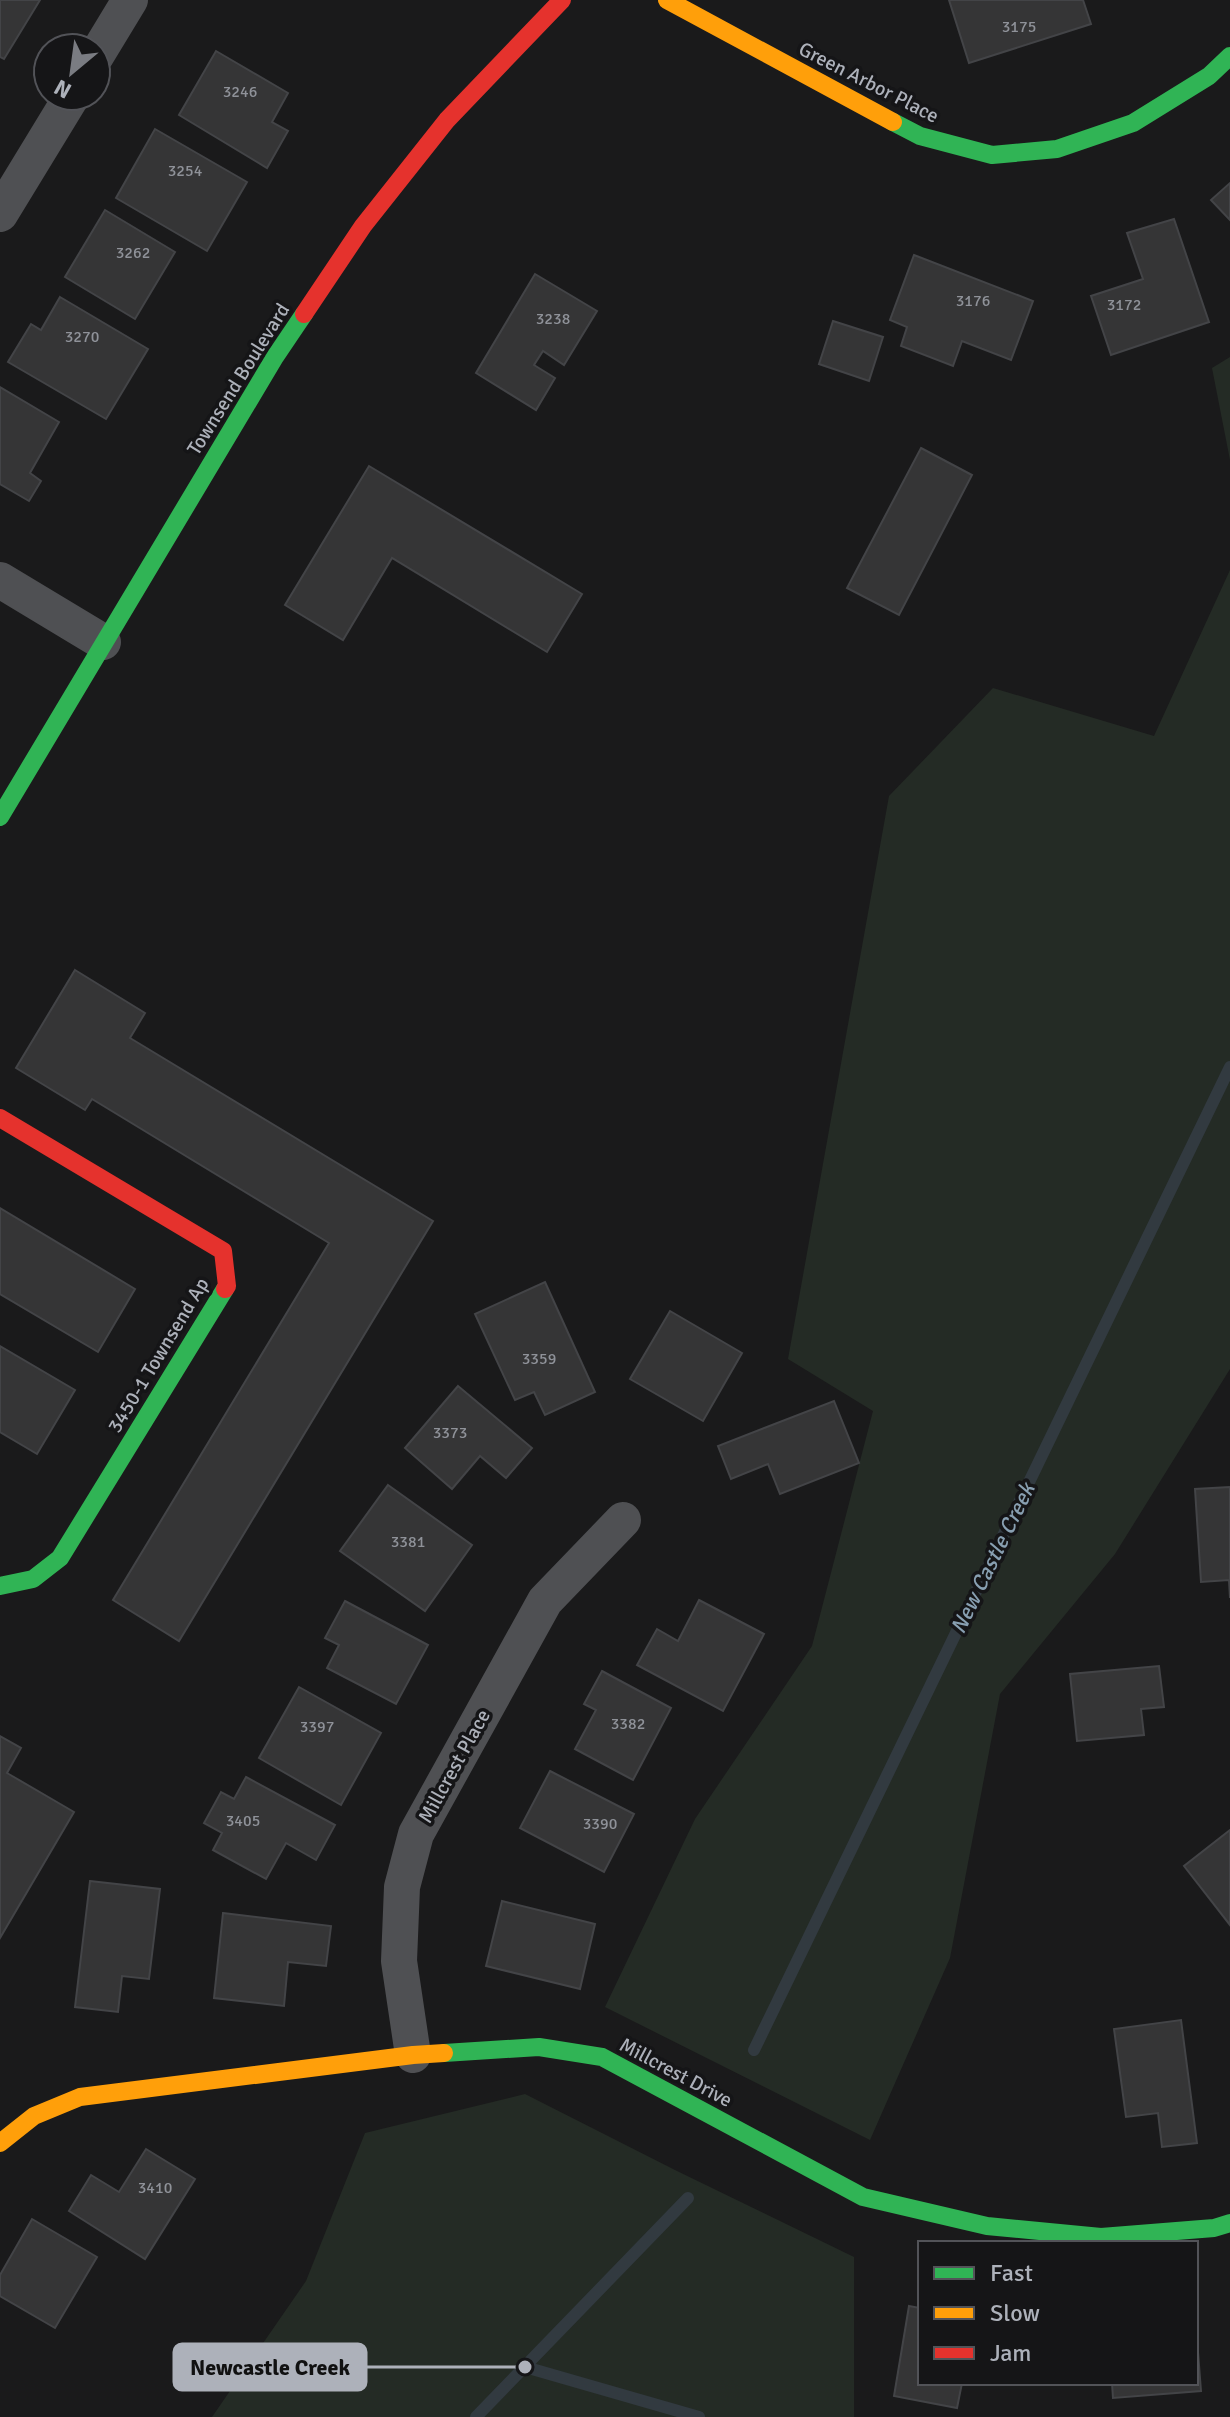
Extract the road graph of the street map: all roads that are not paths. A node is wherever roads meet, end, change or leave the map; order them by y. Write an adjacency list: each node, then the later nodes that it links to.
1 (130, 0): 4 (street)
2 (562, 0): 9 (street, Townsend Boulevard)
3 (667, 0): 5 (street, Green Arbor Place)
4 (111, 32)
5 (1230, 56)
6 (62, 112): 7 (street)
7 (0, 214)
8 (0, 580): 9 (street)
9 (103, 642): 10 (street, Townsend Boulevard)
10 (0, 817)
11 (0, 1118): 13 (street, 3450-1 Townsend Ap)
12 (623, 1520): 14 (street, Millcrest Place)
13 (0, 1586)
14 (413, 2055): 15 (street, Millcrest Drive); 16 (street, Millcrest Drive)
15 (0, 2143)
16 (1230, 2223)

